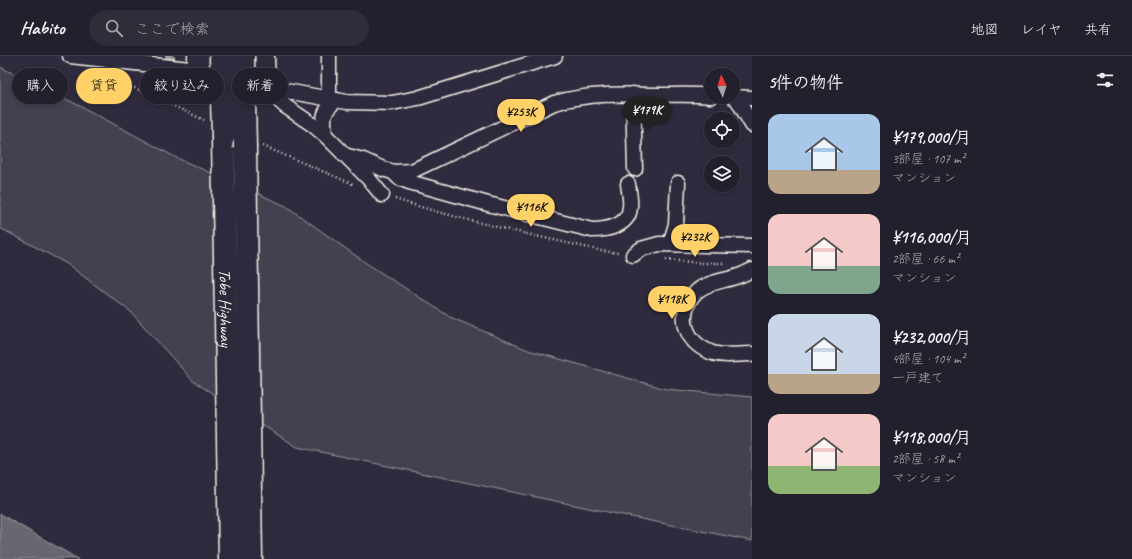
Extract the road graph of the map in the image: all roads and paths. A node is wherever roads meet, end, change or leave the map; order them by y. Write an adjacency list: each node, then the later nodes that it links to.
1 (70, 56): 7 (street)
2 (221, 56): 31 (highway, Tobe Highway, bridge)
3 (243, 56): 32 (highway, Tobe Highway, bridge)
4 (263, 56): 8 (highway)
5 (329, 56): 15 (street)
6 (555, 56): 15 (street)
7 (199, 63): 9 (street)
8 (263, 68)
9 (232, 75)
10 (288, 91): 15 (street)
11 (632, 94): 12 (street); 21 (street); 22 (street)
12 (704, 96)
13 (740, 97): 14 (street)
14 (752, 98)
15 (333, 99): 19 (street)
16 (283, 104): 19 (street)
17 (738, 104): 18 (street)
18 (752, 125)
19 (325, 135): 20 (street)
20 (344, 155): 22 (street); 25 (street)
21 (635, 169)
22 (393, 172): 24 (street)
23 (678, 183): 26 (street)
24 (628, 184)
25 (382, 195)
26 (670, 244): 27 (street); 28 (street)
27 (752, 246)
28 (633, 254)
29 (752, 270): 30 (street)
30 (752, 354)
31 (230, 559)
32 (251, 559)

